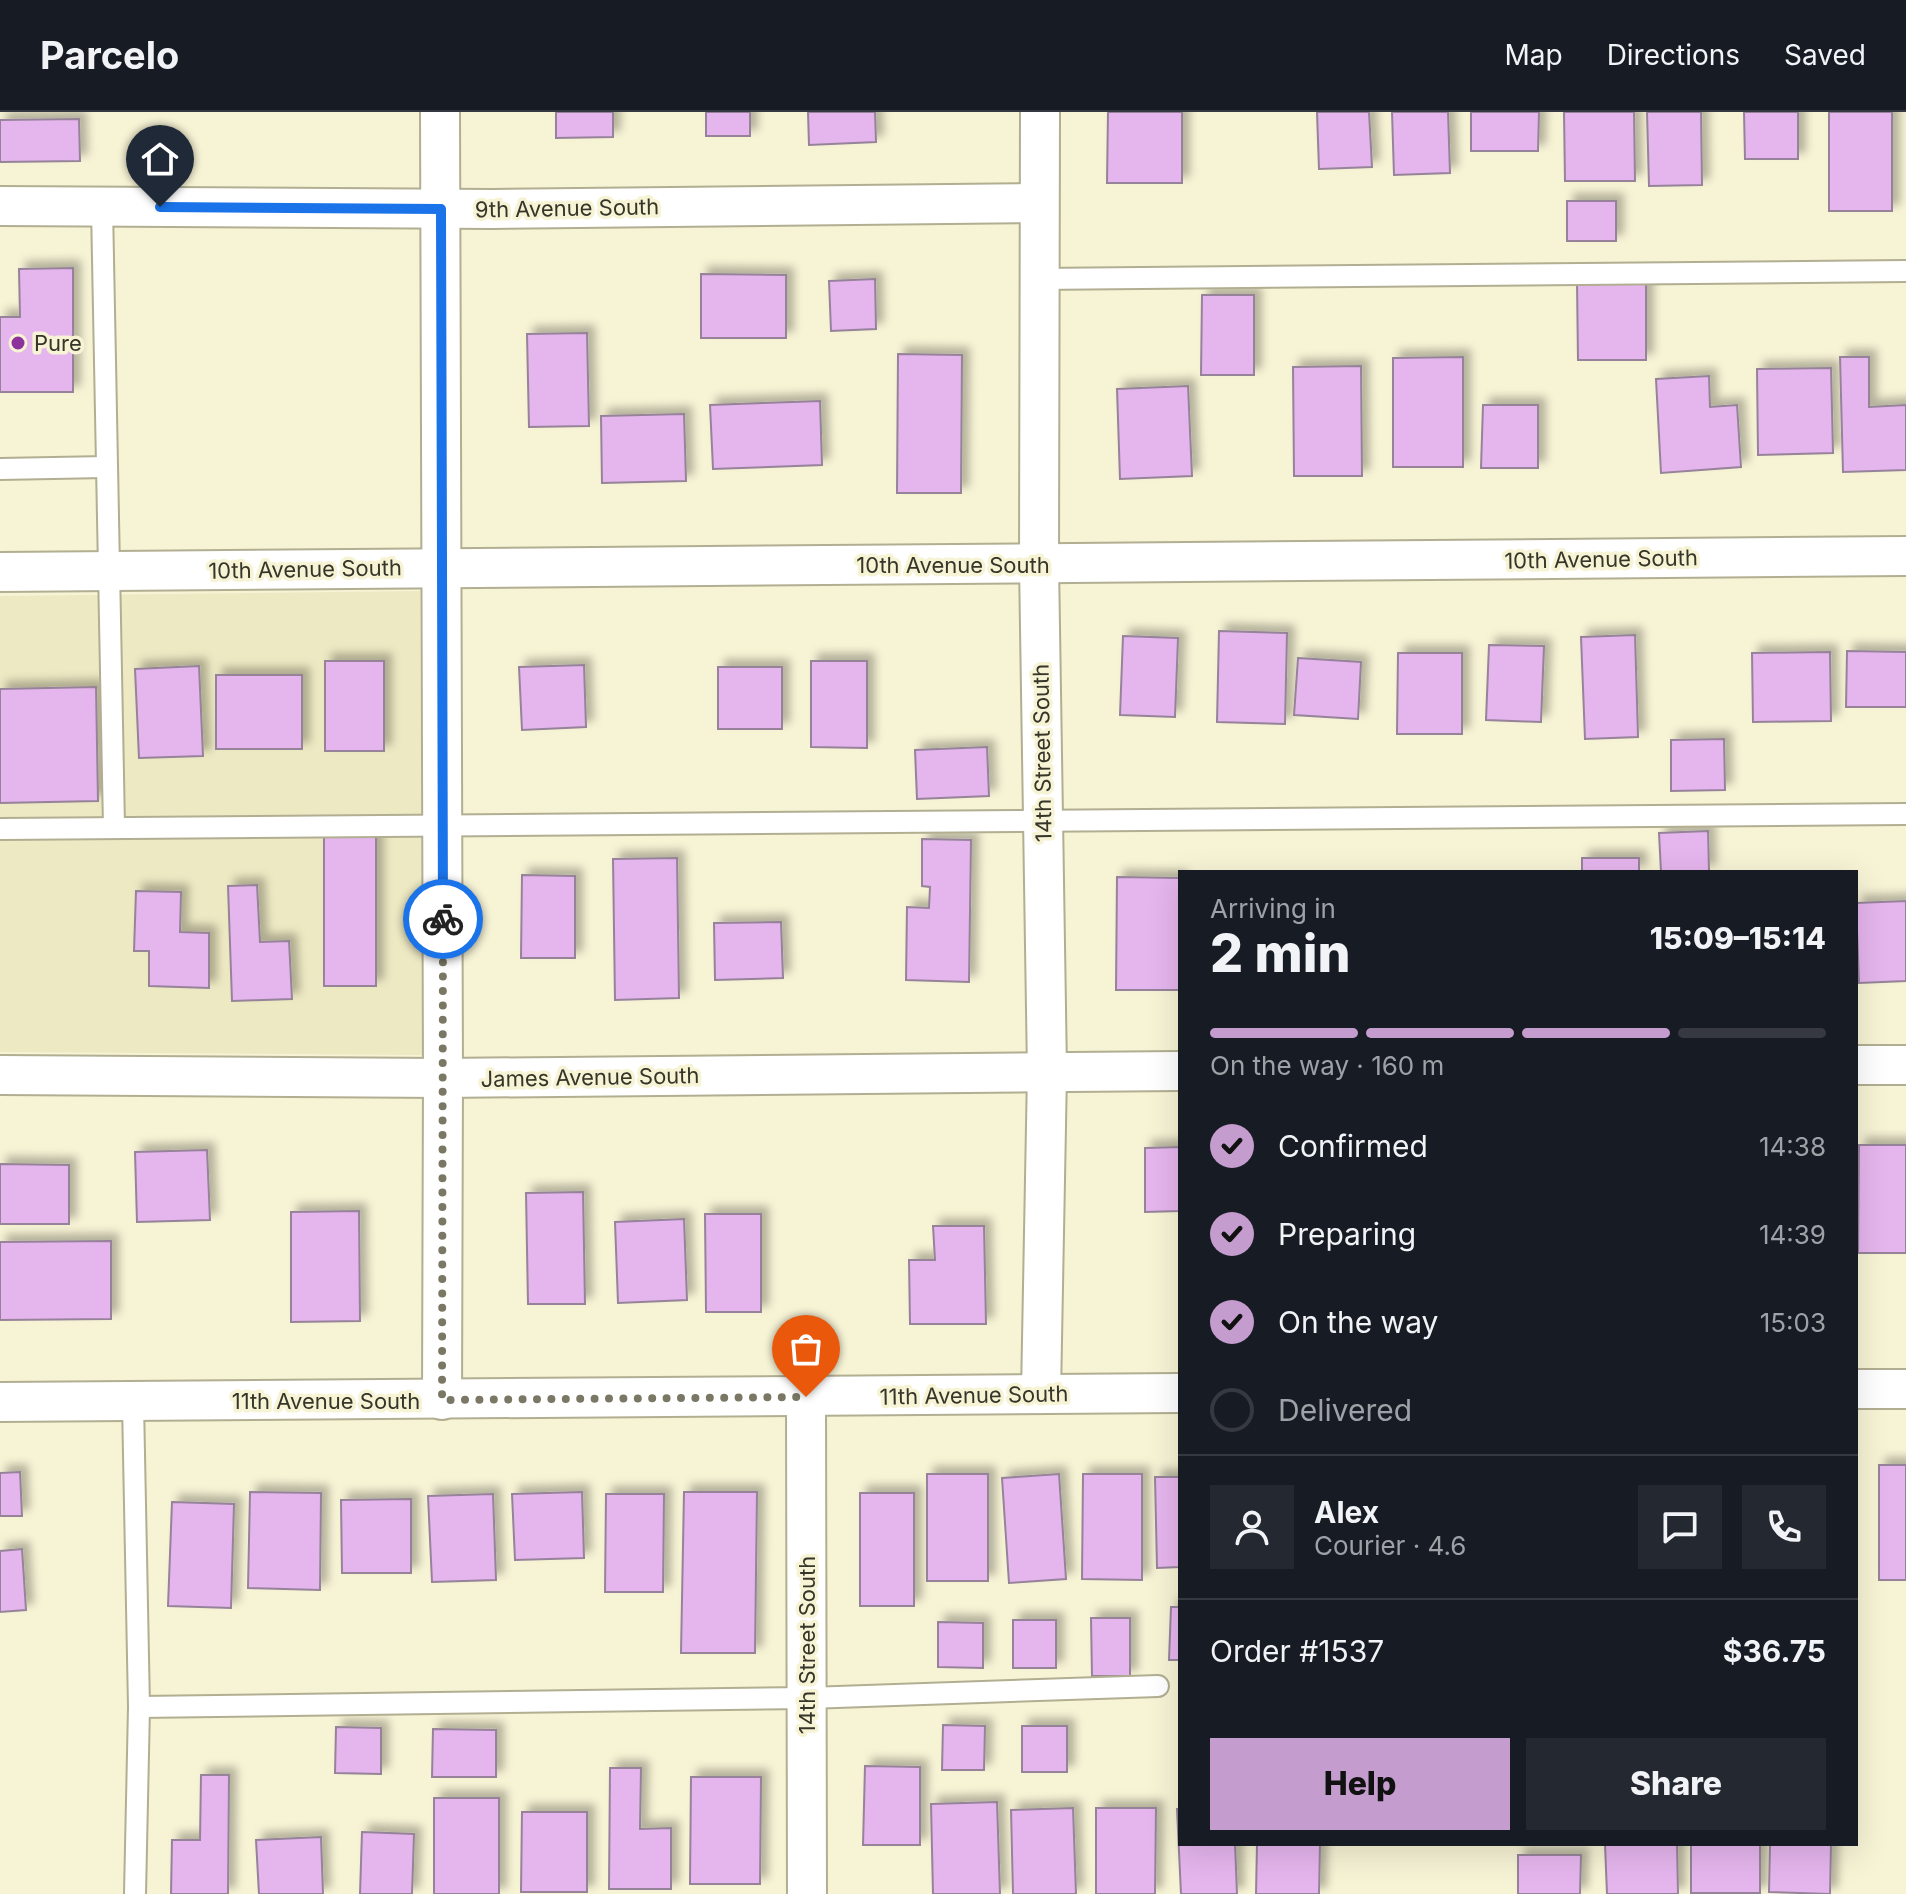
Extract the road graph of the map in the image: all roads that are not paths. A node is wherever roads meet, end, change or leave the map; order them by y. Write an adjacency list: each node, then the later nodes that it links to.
1 (440, 112): 6 (street)
2 (1040, 112): 3 (street, 14th Street South)
3 (1038, 203): 6 (street, 9th Avenue South); 8 (street, 14th Street South)
4 (0, 206): 5 (street, 9th Avenue South)
5 (102, 207): 6 (street, 9th Avenue South); 9 (lane)
6 (441, 209): 13 (street)
7 (1906, 271): 8 (lane)
8 (1038, 279): 12 (street, 14th Street South)
9 (106, 467): 10 (lane); 14 (lane)
10 (0, 469)
11 (1906, 556): 12 (street, 10th Avenue South)
12 (1039, 564): 13 (street, 10th Avenue South); 17 (street, 14th Street South)
13 (441, 567): 14 (street, 10th Avenue South); 18 (street)
14 (107, 571): 15 (street, 10th Avenue South); 19 (lane)
15 (0, 572)
16 (1906, 814): 17 (lane)
17 (1043, 823): 18 (lane); 24 (street, 14th Street South)
18 (442, 825): 19 (lane); 26 (street)
19 (114, 827): 20 (lane)
20 (0, 829)
21 (1858, 1065): 22 (street)
22 (1906, 1065)
23 (1178, 1071): 24 (street, James Avenue South)
24 (1047, 1072): 26 (street, James Avenue South); 30 (street, 14th Street South)
25 (0, 1075): 26 (street, James Avenue South)
26 (443, 1078): 32 (street)
27 (1858, 1389): 28 (street)
28 (1906, 1389)
29 (1178, 1393): 30 (street, 11th Avenue South)
30 (1041, 1394): 31 (street, 11th Avenue South)
31 (806, 1397): 32 (street, 11th Avenue South); 36 (street, 14th Street South)
32 (442, 1400): 34 (street, 11th Avenue South)
33 (0, 1402): 34 (street, 11th Avenue South)
34 (133, 1403): 37 (lane)
35 (1158, 1686): 36 (lane)
36 (808, 1698): 37 (lane); 39 (street, 14th Street South)
37 (139, 1707): 38 (lane)
38 (135, 1894)
39 (807, 1894)

